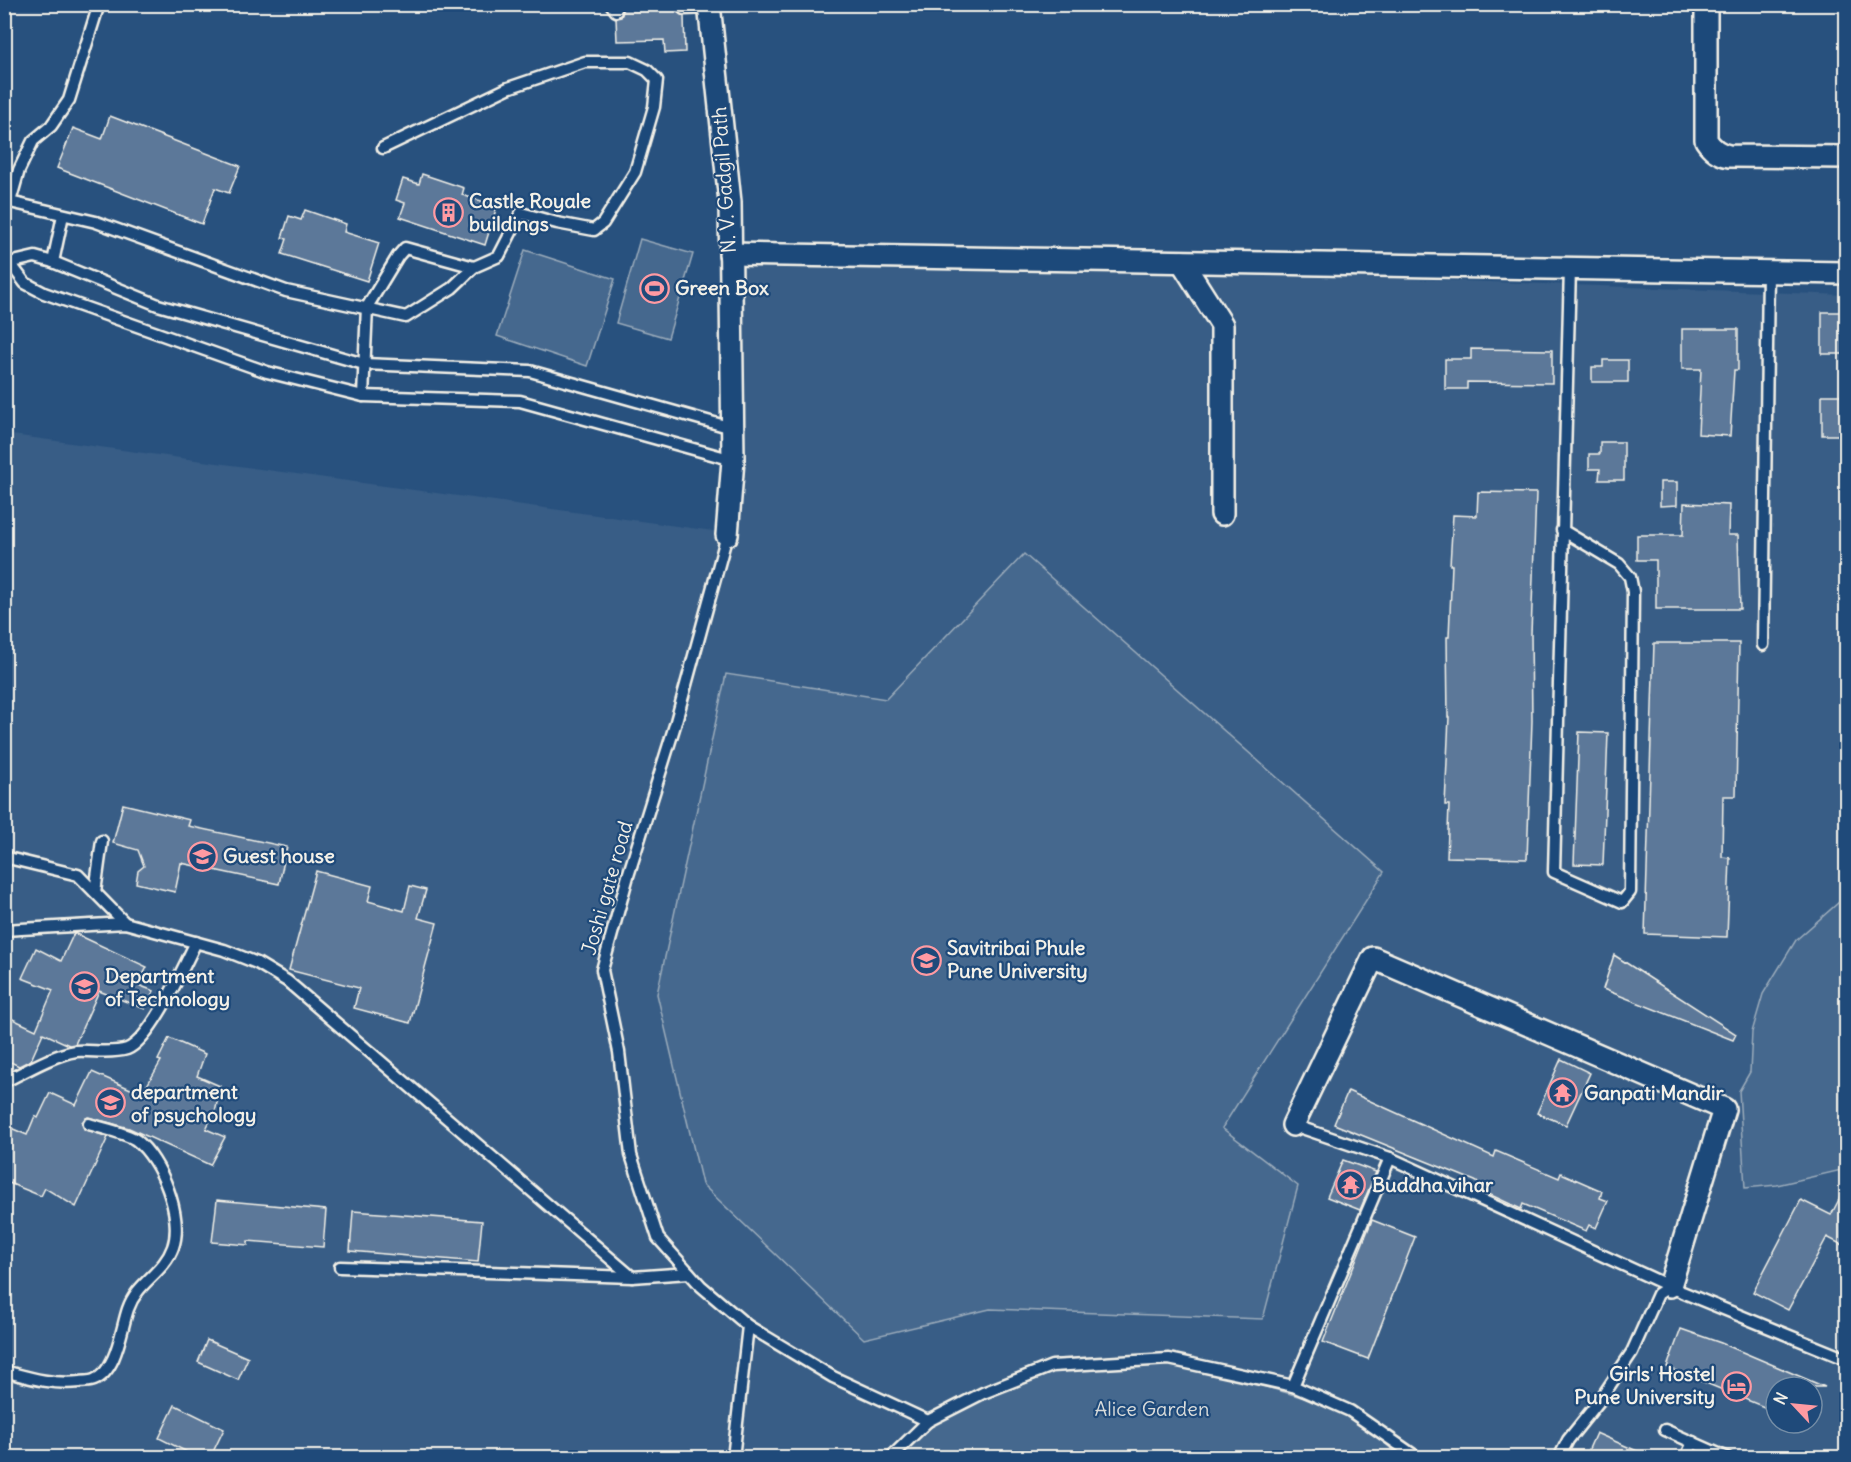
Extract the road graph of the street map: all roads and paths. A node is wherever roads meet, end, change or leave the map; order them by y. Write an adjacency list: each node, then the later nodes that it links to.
1 (99, 4): 7 (lane)
2 (1706, 4): 6 (street)
3 (709, 6): 4 (lane); 8 (street, N. V. Gadgil Path)
4 (684, 9)
5 (383, 148): 12 (lane)
6 (1846, 157)
7 (63, 215): 10 (lane); 16 (lane)
8 (730, 254): 11 (street); 19 (street, N. V. Gadgil Path)
9 (7, 259): 10 (lane); 18 (lane)
10 (53, 262): 17 (lane)
11 (1182, 262): 13 (street); 21 (street)
12 (474, 267): 16 (lane); 16 (lane)
13 (1570, 268): 14 (street); 22 (lane)
14 (1768, 272): 15 (street); 24 (lane)
15 (1846, 273)
16 (367, 307): 17 (lane)
17 (364, 364): 18 (lane); 19 (lane)
18 (363, 396): 20 (lane)
19 (732, 428): 20 (street, N. V. Gadgil Path)
20 (733, 460): 23 (street, N. V. Gadgil Path)
21 (1222, 513)
22 (1562, 530): 22 (lane)
23 (727, 535): 36 (lane, Joshi gate road)
24 (1763, 645)
25 (102, 841): 27 (lane)
26 (4, 857): 27 (lane)
27 (95, 892): 28 (lane)
28 (125, 923): 29 (lane); 30 (lane)
29 (4, 930)
30 (196, 942): 31 (lane); 37 (lane)
31 (4, 1082)
32 (89, 1124): 41 (lane)
33 (1293, 1125): 34 (lane); 38 (street)
34 (1390, 1158): 38 (lane); 42 (lane)
35 (340, 1267): 37 (lane)
36 (689, 1273): 37 (lane); 39 (lane, Joshi gate road)
37 (632, 1277)
38 (1670, 1286): 40 (lane); 49 (lane)
39 (748, 1326): 43 (lane, Joshi gate road); 46 (lane)
40 (1846, 1359)
41 (4, 1371)
42 (1293, 1386): 43 (lane); 48 (lane)
43 (928, 1421): 47 (lane)
44 (1665, 1430): 45 (lane)
45 (1693, 1442): 50 (lane); 51 (lane)
46 (733, 1458)
47 (891, 1458)
48 (1418, 1458)
49 (1559, 1458)
50 (1686, 1458)
51 (1728, 1458)

